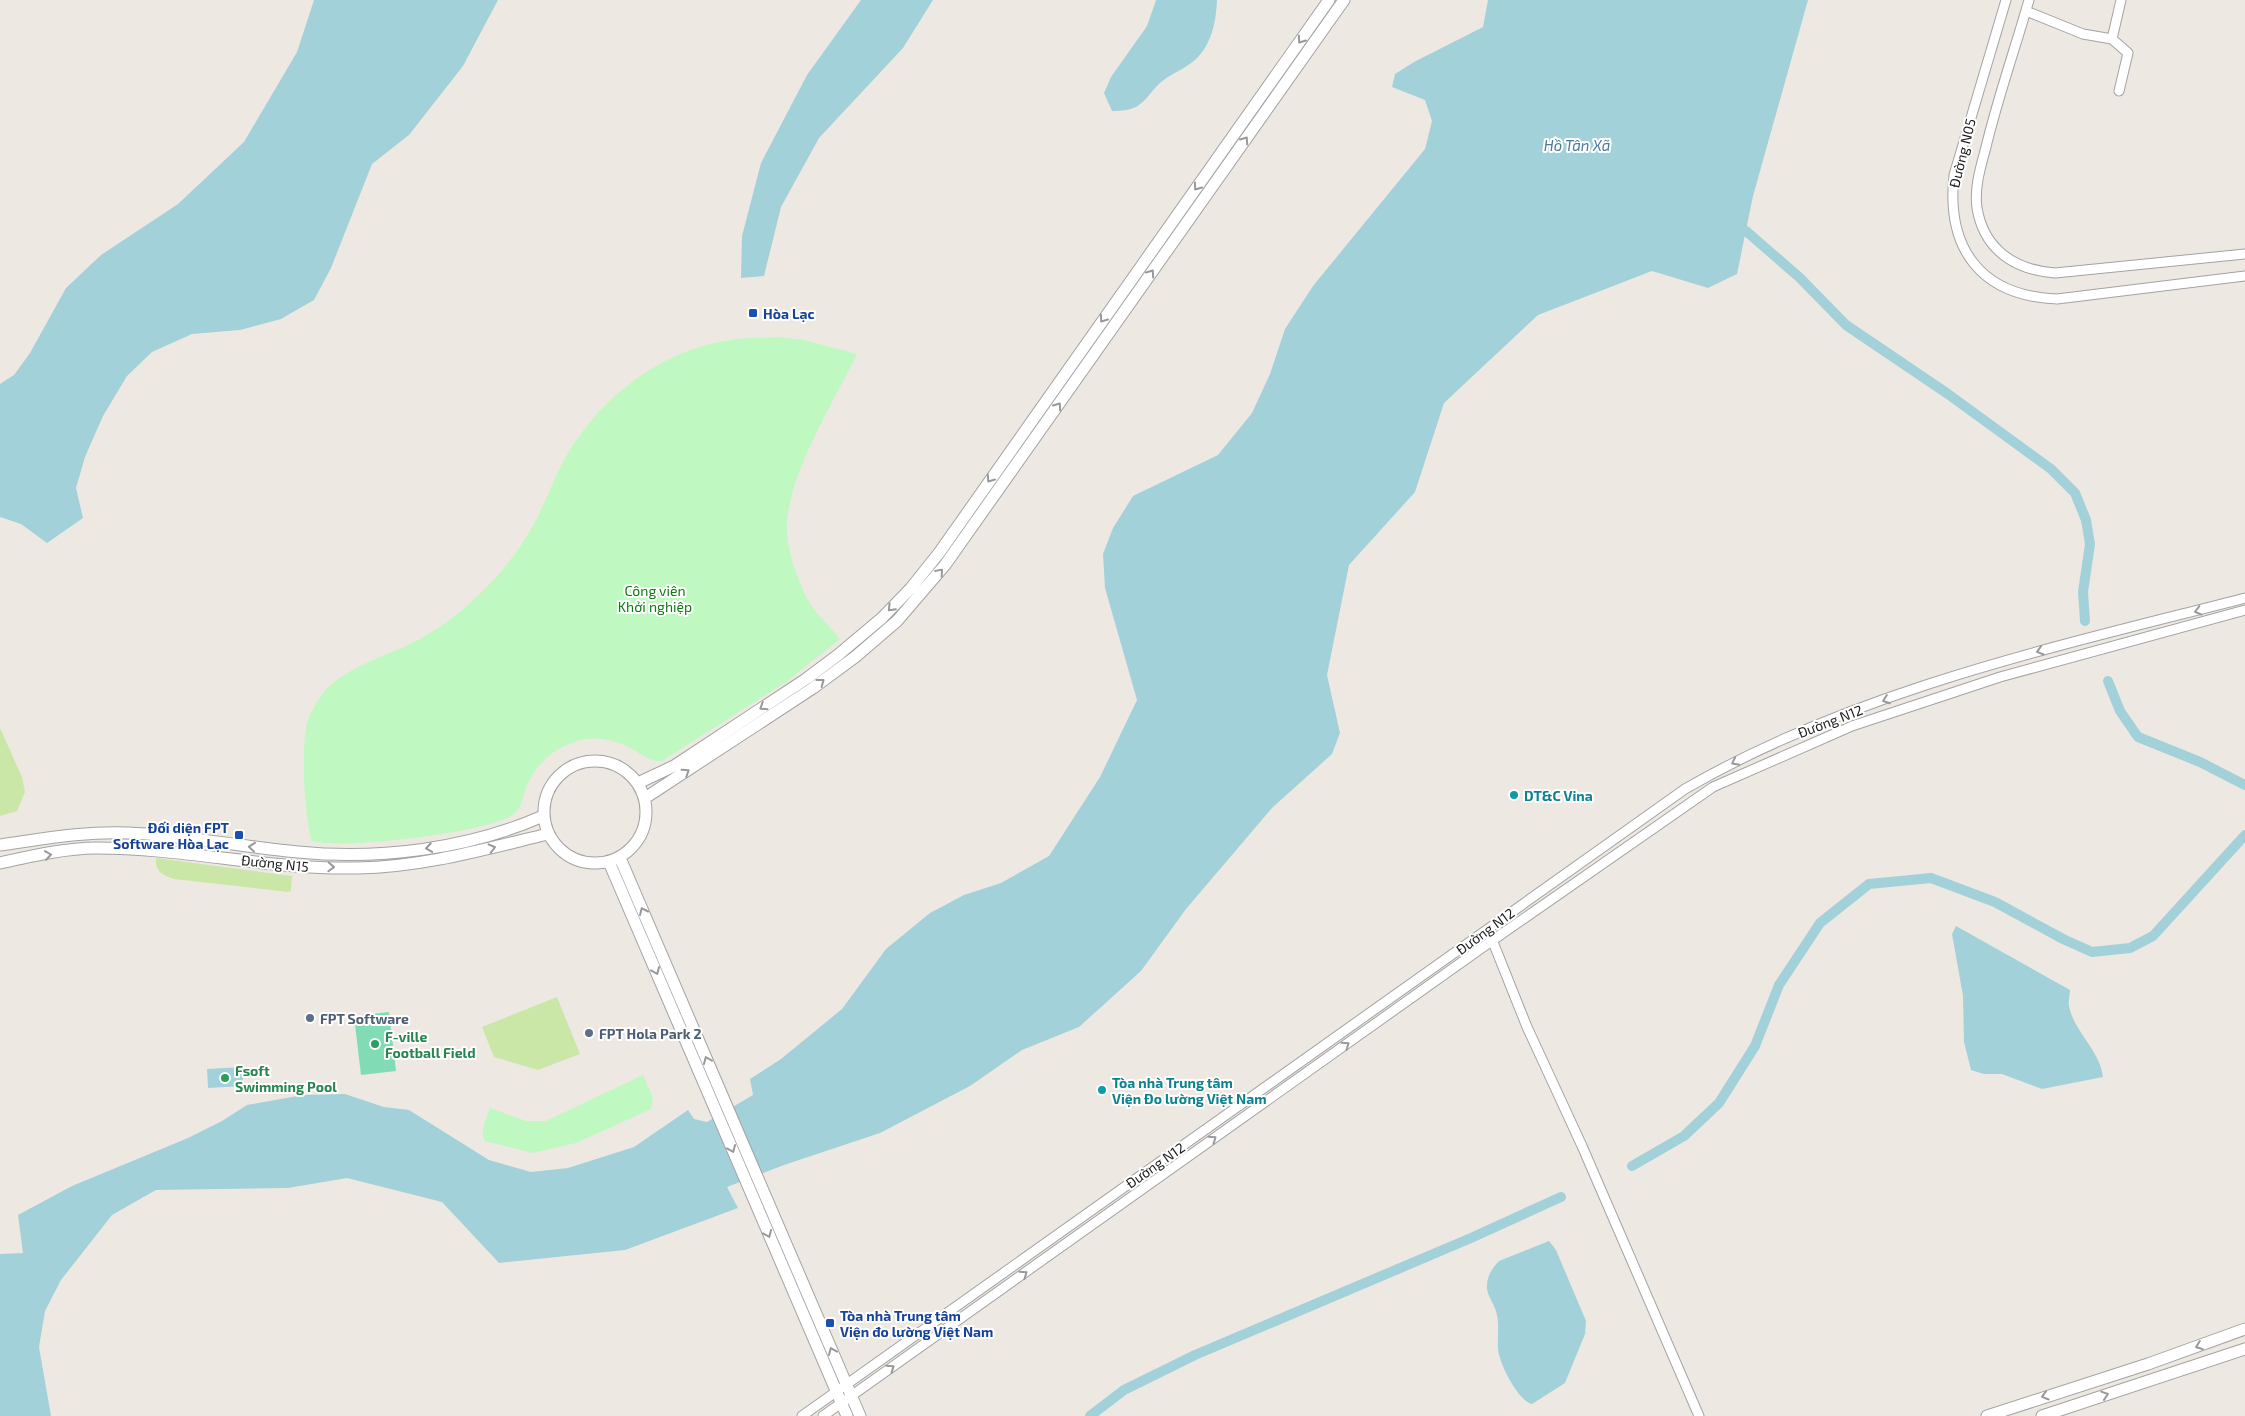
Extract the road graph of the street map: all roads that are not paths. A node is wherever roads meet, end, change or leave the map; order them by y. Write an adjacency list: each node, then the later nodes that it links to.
1 (1329, 0): 11 (street, one-way to 11)
2 (1344, 0): 12 (street, one-way to 2)
3 (2006, 0): 10 (street, Đường N05)
4 (2029, 0): 6 (street)
5 (2120, 0): 7 (street)
6 (2026, 11): 7 (street); 9 (street)
7 (2112, 39): 8 (street)
8 (2119, 91)
9 (2245, 254)
10 (2245, 276)
11 (1018, 439): 12 (street); 13 (street, one-way to 13)
12 (1029, 446): 14 (street)
13 (967, 512): 14 (street); 17 (street, one-way to 17)
14 (977, 520): 18 (street, one-way to 14)
15 (2245, 598): 24 (street, Đường N12, one-way to 24)
16 (2245, 610): 25 (street, Đường N12)
17 (638, 783): 18 (street); 19 (street)
18 (645, 798): 22 (street)
19 (543, 816): 20 (street); 21 (street, Đường N15, one-way to 21)
20 (548, 834): 22 (street); 23 (street, Đường N15, one-way to 20)
21 (0, 845)
22 (614, 860): 28 (street, one-way to 22); 29 (street, one-way to 29)
23 (0, 863)
24 (1487, 930): 25 (street); 28 (street, Đường N12)
25 (1493, 941): 30 (street, Đường N12, one-way to 25); 35 (street)
26 (2245, 1329): 36 (street, one-way to 36)
27 (2245, 1349): 37 (street, one-way to 27)
28 (846, 1384): 29 (street, Đường N12); 30 (street)
29 (836, 1391): 30 (street); 31 (street, Đường N12)
30 (846, 1399): 32 (street, Đường N12); 33 (street); 34 (street)
31 (802, 1416)
32 (823, 1416)
33 (847, 1416)
34 (860, 1416)
35 (1699, 1416)
36 (1987, 1416)
37 (2042, 1416)

